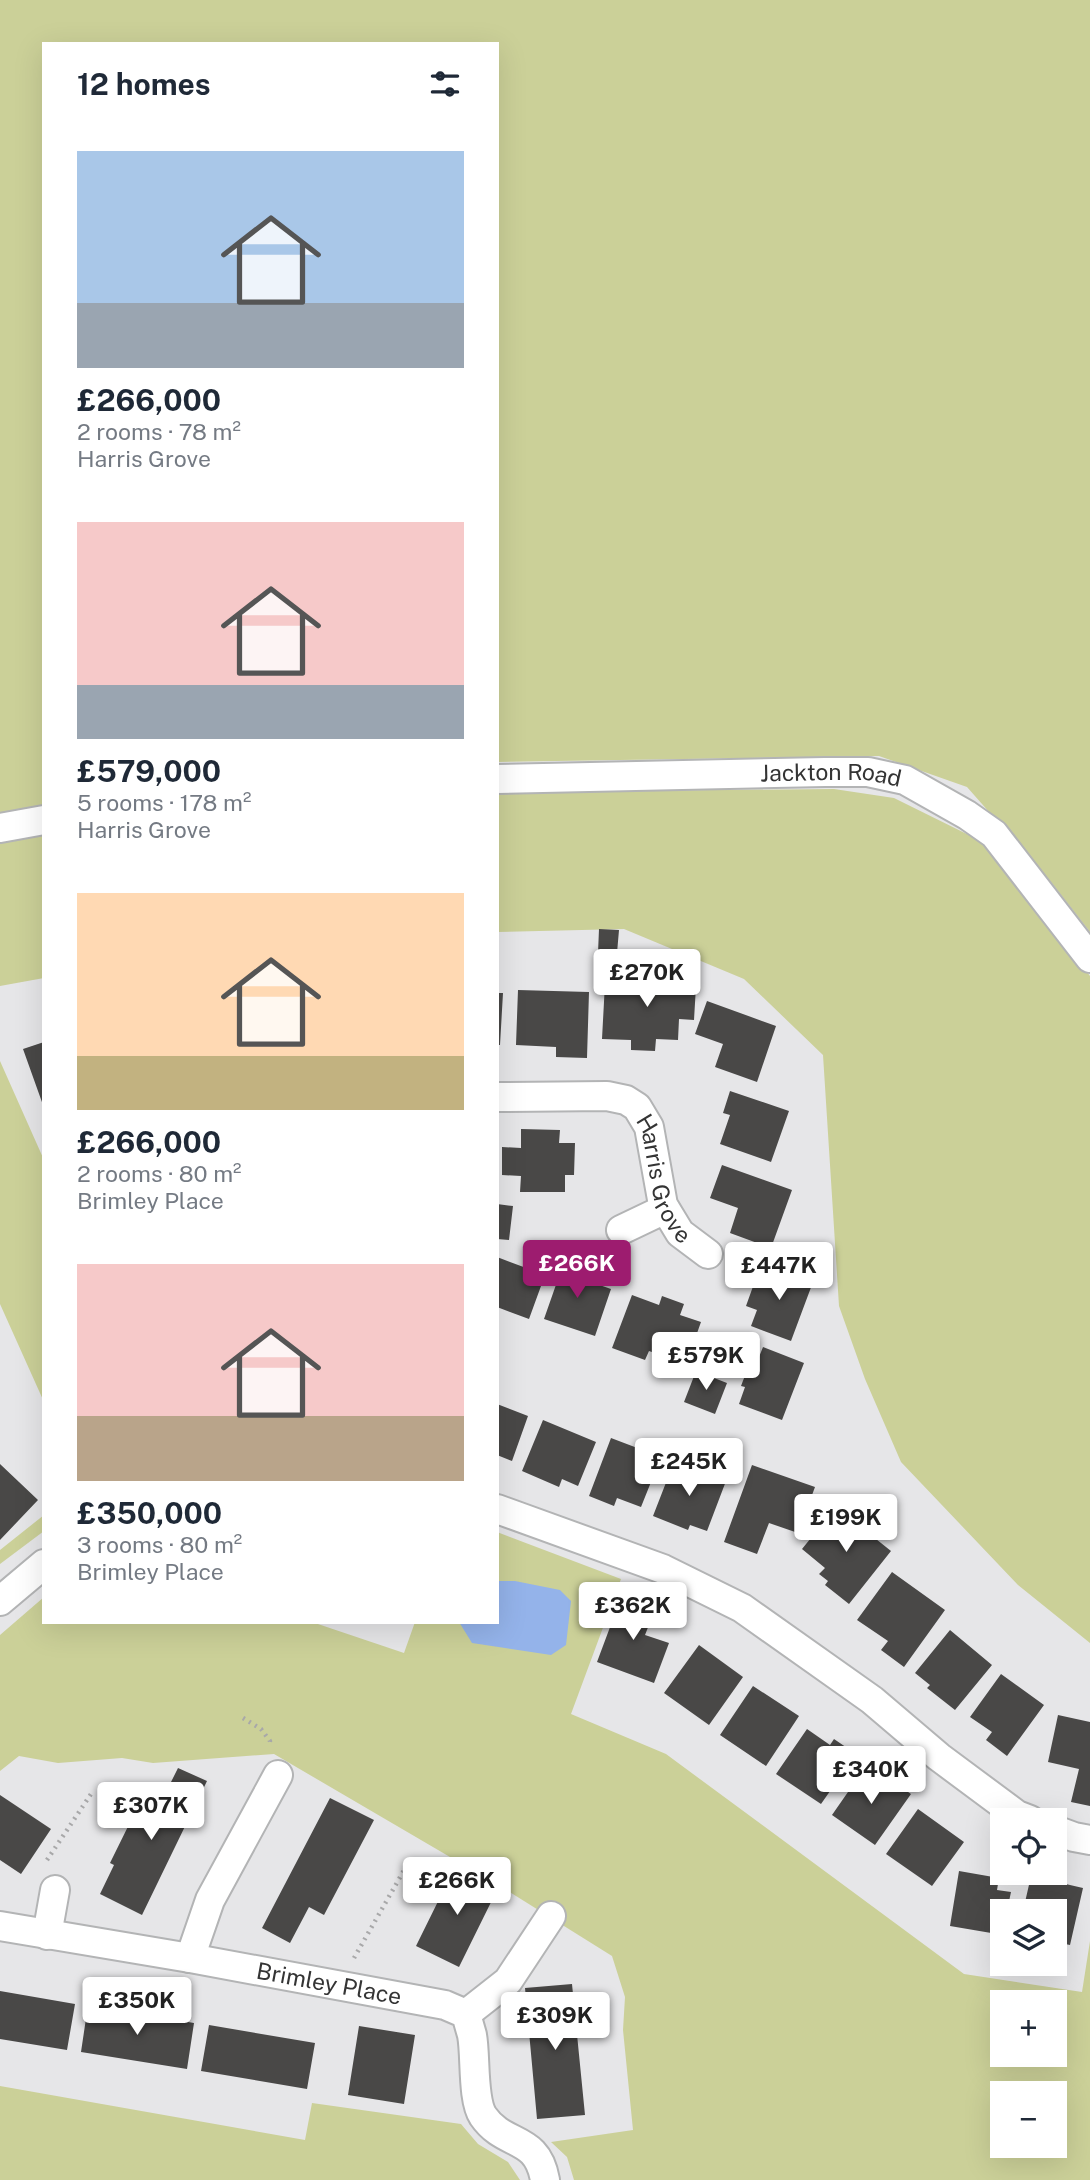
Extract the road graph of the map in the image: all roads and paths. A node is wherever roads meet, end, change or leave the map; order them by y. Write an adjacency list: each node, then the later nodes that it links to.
1 (499, 779): 4 (street, Jackton Road)
2 (42, 820): 3 (street)
3 (0, 828)
4 (1090, 958)
5 (499, 1097): 6 (street, Harris Grove)
6 (665, 1209): 7 (street); 8 (street, Harris Grove)
7 (621, 1230)
8 (708, 1254)
9 (499, 1510): 15 (street)
10 (42, 1566): 11 (street)
11 (0, 1601)
12 (243, 1717): 13 (path)
13 (278, 1775): 23 (street)
14 (93, 1791): 19 (path)
15 (1008, 1808)
16 (1067, 1834): 17 (street)
17 (1090, 1840)
18 (407, 1865): 24 (path)
19 (55, 1890): 22 (street)
20 (551, 1916): 25 (street)
21 (0, 1926): 22 (street, Brimley Place)
22 (47, 1935): 23 (street, Brimley Place)
23 (190, 1958): 24 (street, Brimley Place)
24 (346, 1986): 25 (street, Brimley Place)
25 (466, 2014): 26 (street)
26 (545, 2180)

